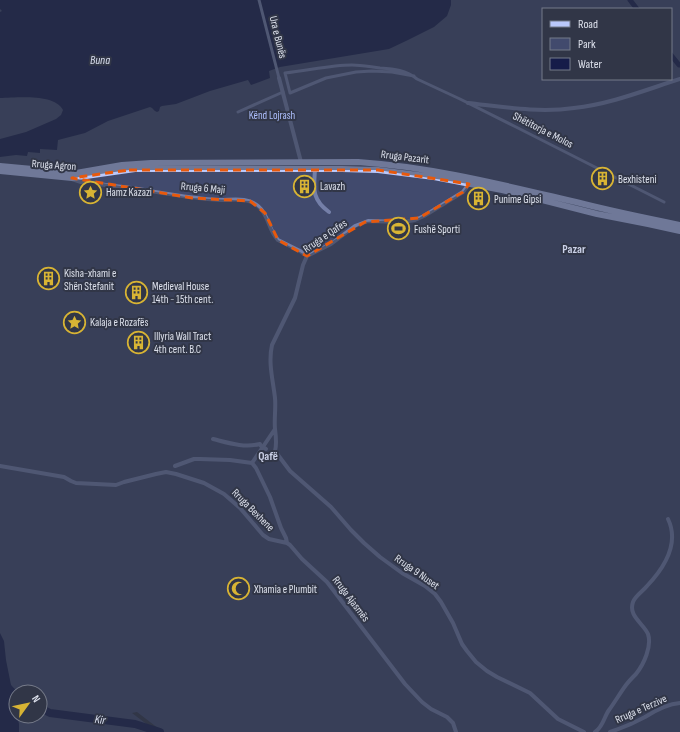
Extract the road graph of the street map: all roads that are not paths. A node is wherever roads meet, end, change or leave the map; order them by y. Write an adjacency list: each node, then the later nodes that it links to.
1 (259, 0): 3 (street, Ura e Bunës)
2 (414, 76): 2 (street, Shëtitorja e Molos); 6 (street, Shëtitorja e Molos)
3 (279, 78): 5 (street)
4 (680, 79): 6 (street)
5 (283, 92): 7 (street); 8 (street)
6 (468, 103): 16 (street, Shëtitorja e Molos)
7 (238, 112)
8 (301, 162): 9 (main road, Rruga Pazarit); 18 (main road, Rruga Pazarit)
9 (122, 165): 10 (main road, Rruga Agron)
10 (0, 166)
11 (315, 169): 12 (main road, Rruga Pazarit); 15 (main road, Rruga Pazarit); 17 (street)
12 (129, 170): 14 (main road, Rruga Agron)
13 (0, 171): 14 (main road, Rruga Agron)
14 (72, 178): 20 (street, Rruga 6 Maji)
15 (469, 184): 19 (main road, Rruga Pazarit); 20 (street, Rruga e Qafes)
16 (664, 202)
17 (329, 212)
18 (680, 225)
19 (680, 232)
20 (307, 256): 21 (street, Rruga e Qafes)
21 (275, 429): 23 (street, Rruga e Qafes); 24 (street)
22 (213, 439): 23 (street, bridge)
23 (275, 451): 31 (street, Rruga 9 Nuset)
24 (252, 463): 26 (street); 28 (street, Rruga Ajasmës)
25 (0, 466): 28 (street, Rruga Bexhene)
26 (176, 466)
27 (668, 519): 32 (street)
28 (287, 542): 30 (street, Rruga Ajasmës)
29 (680, 704): 33 (street, Rruga e Terzive)
30 (456, 732)
31 (584, 732)
32 (595, 732)
33 (610, 732)

